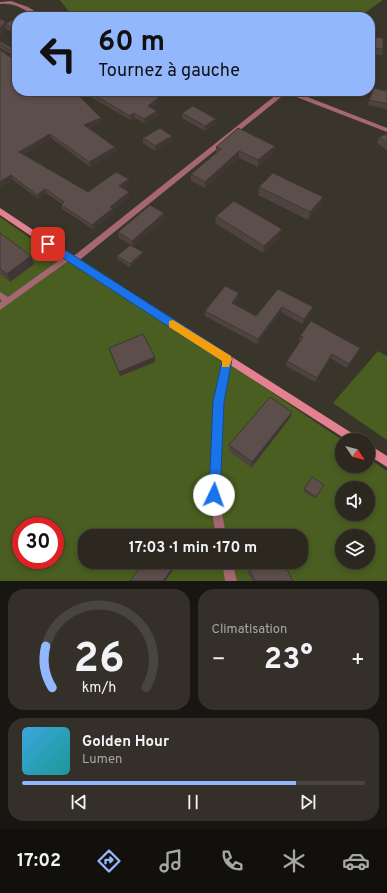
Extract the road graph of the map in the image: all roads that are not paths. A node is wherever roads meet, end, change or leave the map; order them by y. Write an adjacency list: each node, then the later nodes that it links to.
1 (0, 3): 2 (street)
2 (32, 12)
3 (280, 96): 7 (street)
4 (299, 96): 5 (street)
5 (387, 130)
6 (0, 211): 7 (street)
7 (71, 259): 9 (street); 11 (street)
8 (0, 295): 9 (street)
9 (8, 301): 10 (street)
10 (0, 307)
11 (227, 359): 12 (street); 15 (street)
12 (344, 433)
13 (375, 454): 14 (street)
14 (387, 462)
15 (220, 529)
16 (228, 569): 17 (street)
17 (231, 581)

